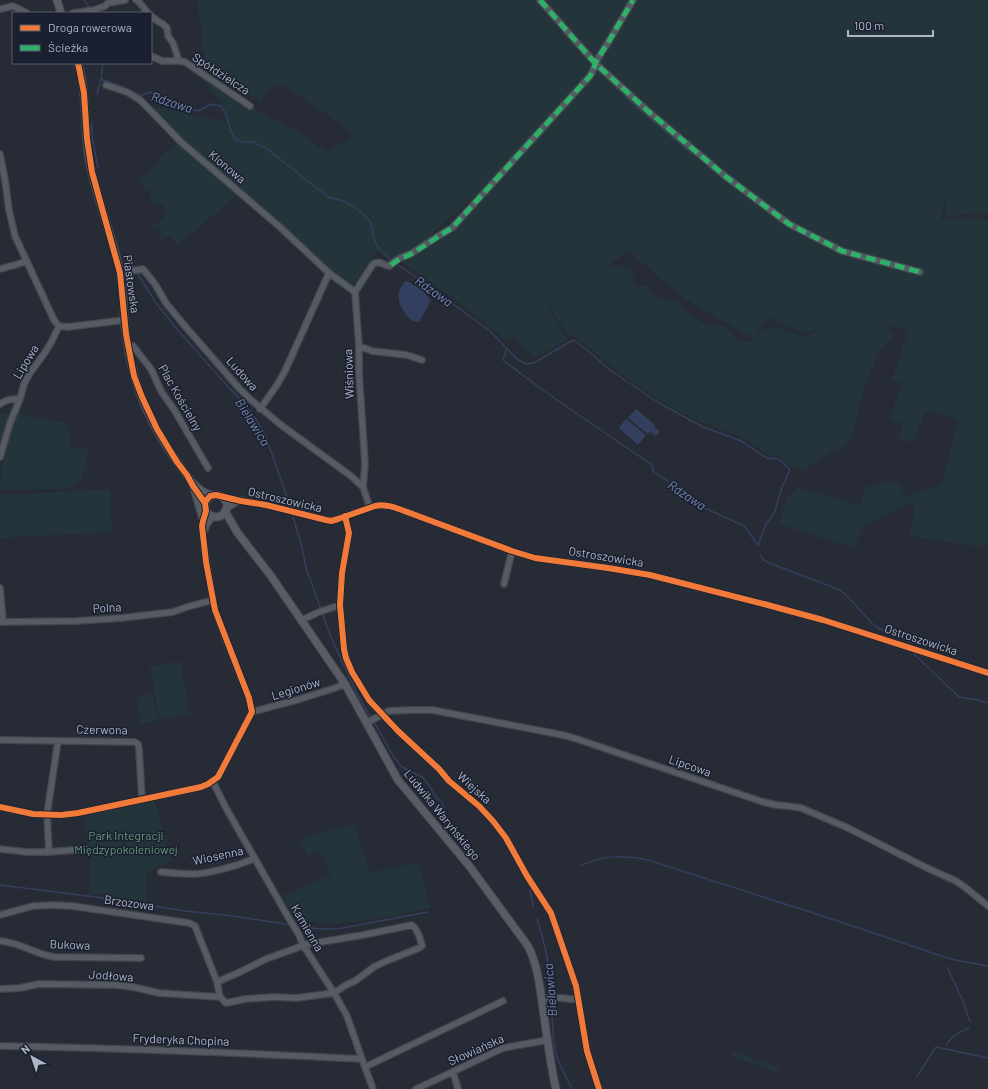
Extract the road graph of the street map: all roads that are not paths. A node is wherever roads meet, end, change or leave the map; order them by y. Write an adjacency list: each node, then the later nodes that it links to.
1 (57, 0): 9 (main road)
2 (125, 0): 6 (street)
3 (136, 0): 11 (street)
4 (540, 0): 15 (street)
5 (633, 0): 15 (street)
6 (106, 3): 10 (street)
7 (0, 9): 8 (street)
8 (26, 12)
9 (61, 12)
10 (83, 12)
11 (147, 12)
12 (152, 17): 14 (street)
13 (152, 56): 14 (street)
14 (179, 61): 18 (street, Spółdzielcza)
15 (595, 63): 23 (street); 26 (street)
16 (78, 64): 24 (main road, Piastowska)
17 (106, 85): 25 (street, Klonowa)
18 (250, 106)
19 (0, 154): 20 (street)
20 (2, 181): 21 (street)
21 (27, 261): 22 (street); 28 (street)
22 (0, 269)
23 (920, 272)
24 (120, 273): 27 (main road, Piastowska); 34 (street, Ludowa)
25 (329, 273): 26 (street, Klonowa); 34 (street)
26 (355, 292): 30 (street, Wiśniowa)
27 (125, 320): 28 (street); 29 (main road, Piastowska)
28 (59, 326): 32 (street, Lipowa)
29 (128, 345): 36 (street, Plac Kościelny); 37 (main road, Piastowska)
30 (359, 346): 31 (street); 39 (street, Wiśniowa)
31 (422, 360)
32 (20, 399): 33 (street); 35 (street, Lipowa)
33 (0, 404)
34 (260, 409): 39 (street, Ludowa)
35 (0, 457)
36 (208, 468)
37 (187, 475): 38 (main road, Piastowska); 40 (main road, Piastowska)
38 (193, 486): 43 (main road, Piastowska); 49 (street, Piastowska)
39 (363, 488): 44 (street, Wiśniowa)
40 (213, 495): 41 (main road); 43 (main road)
41 (222, 497): 42 (street, Ostroszowicka); 45 (main road)
42 (241, 501): 45 (street, Ostroszowicka); 48 (street, Ostroszowicka)
43 (205, 503): 46 (main road)
44 (370, 508): 48 (street, Ostroszowicka); 52 (street, Ostroszowicka)
45 (226, 510): 47 (main road); 50 (main road, Ludwika Waryńskiego)
46 (206, 511): 47 (main road); 49 (street)
47 (215, 516): 50 (main road, Ludwika Waryńskiego); 51 (street)
48 (345, 516): 56 (street, Wiejska)
49 (203, 521): 51 (street)
50 (237, 532): 57 (main road, Ludwika Waryńskiego)
51 (203, 535): 55 (street)
52 (512, 551): 53 (street); 59 (street, Ostroszowicka)
53 (504, 584)
54 (0, 588): 58 (street)
55 (213, 600): 58 (street, Polna); 61 (street)
56 (340, 605): 57 (street); 62 (street, Wiejska)
57 (302, 620): 60 (main road, Ludwika Waryńskiego)
58 (1, 622)
59 (988, 673)
60 (345, 684): 61 (street, Legionów); 63 (main road, Ludwika Waryńskiego)
61 (252, 712): 66 (street)
62 (383, 714): 63 (street, Lipcowa); 75 (street, Lipcowa); 85 (street, Wiejska)
63 (371, 720): 84 (main road, Ludwika Waryńskiego)
64 (0, 740): 65 (street, Czerwona)
65 (58, 741): 67 (street, Czerwona); 69 (street)
66 (213, 782): 67 (street); 73 (street, Kamienna)
67 (142, 800): 69 (street)
68 (0, 807): 69 (street)
69 (47, 814): 72 (street)
70 (0, 849): 72 (street)
71 (85, 849): 72 (street)
72 (49, 852)
73 (254, 858): 74 (street, Wiosenna); 78 (street, Kamienna)
74 (161, 872)
75 (988, 906)
76 (0, 915): 80 (street, Brzozowa)
77 (0, 941): 79 (street, Bukowa)
78 (303, 944): 80 (street); 82 (street, Kamienna); 82 (street)
79 (141, 958)
80 (217, 982): 83 (street, Brzozowa)
81 (0, 989): 83 (street, Jodłowa)
82 (334, 993): 83 (street, Jodłowa); 89 (street, Kamienna)
83 (220, 997)
84 (549, 998): 85 (street); 87 (main road, Ludwika Waryńskiego)
85 (578, 999): 96 (street, Wiejska)
86 (503, 1001): 90 (street)
87 (548, 1040): 91 (street, Słowiańska); 95 (main road, Ludwika Waryńskiego)
88 (0, 1046): 89 (street, Fryderyka Chopina)
89 (362, 1059): 90 (street, Kamienna)
90 (365, 1068): 92 (street, Kamienna)
91 (453, 1072): 93 (street, Słowiańska); 94 (street)
92 (373, 1089)
93 (416, 1089)
94 (458, 1089)
95 (556, 1089)
96 (599, 1089)

